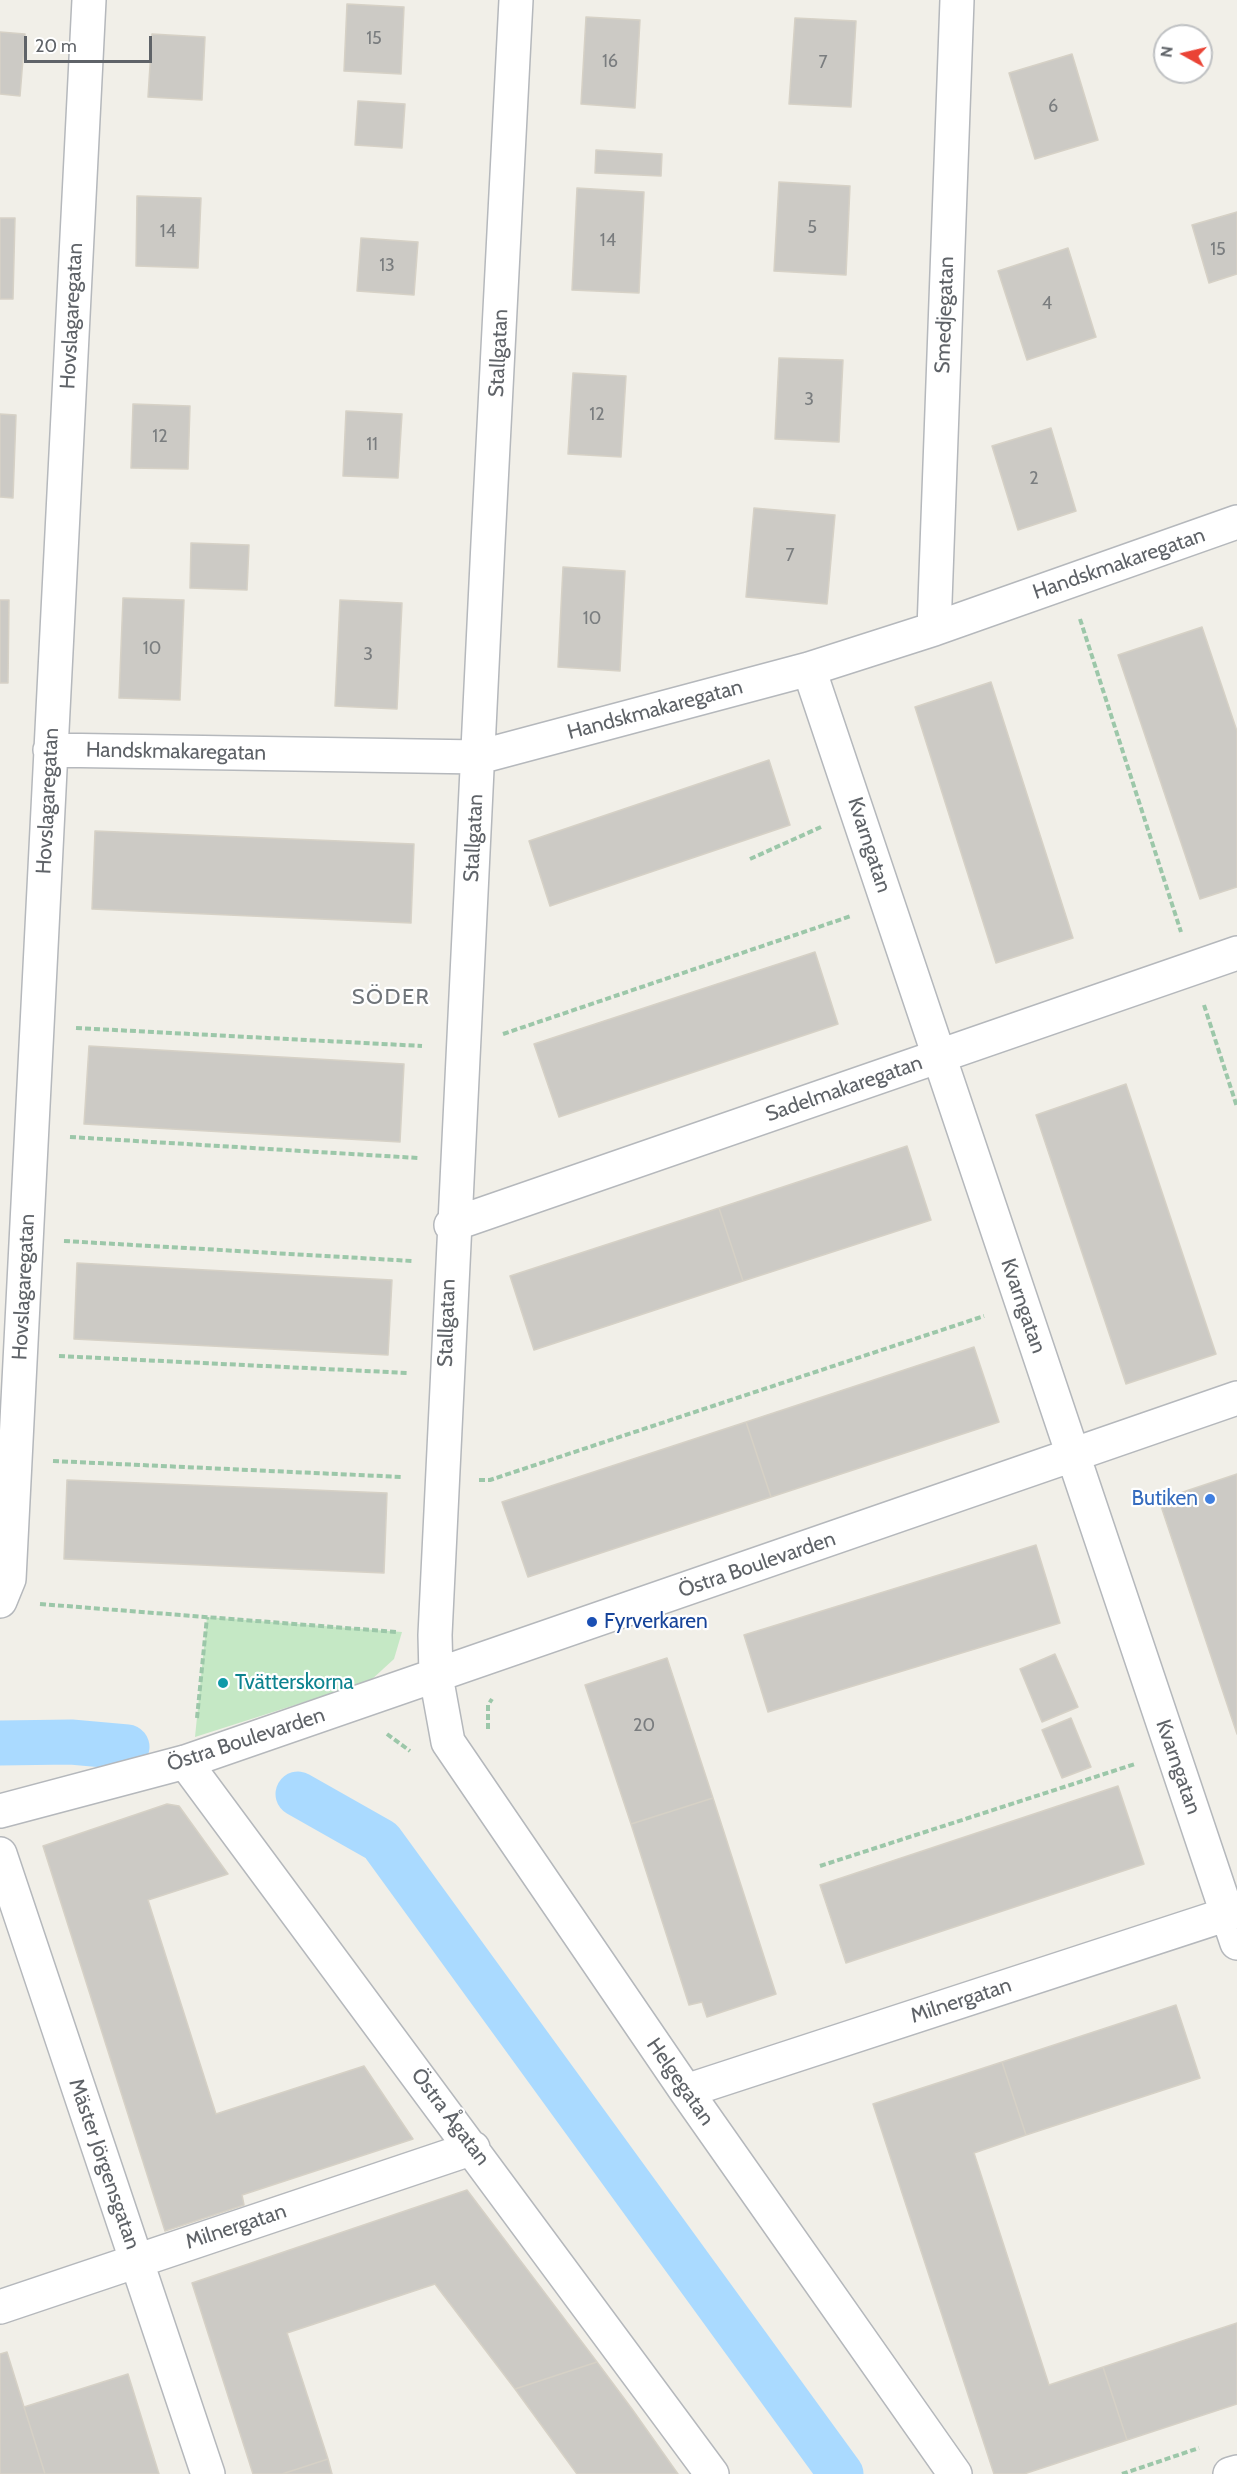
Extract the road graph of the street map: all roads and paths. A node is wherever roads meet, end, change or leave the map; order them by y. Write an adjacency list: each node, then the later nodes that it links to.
1 (89, 0): 8 (street, Hovslagaregatan)
2 (516, 0): 9 (street, Stallgatan)
3 (957, 0): 6 (street, Smedjegatan)
4 (1237, 522): 5 (street, Handskmakaregatan)
5 (1068, 582): 6 (street, Handskmakaregatan); 14 (path)
6 (934, 629): 7 (street, Handskmakaregatan)
7 (809, 669): 9 (street, Handskmakaregatan); 10 (street, Kvarngatan)
8 (50, 750): 9 (street, Handskmakaregatan); 15 (street, Hovslagaregatan)
9 (479, 757): 16 (street, Stallgatan)
10 (858, 811): 11 (path); 12 (street, Kvarngatan)
11 (750, 859)
12 (888, 904): 16 (path); 17 (street, Kvarngatan)
13 (1237, 953): 14 (street, Sadelmakaregatan)
14 (1193, 968): 17 (street, Sadelmakaregatan); 18 (path)
15 (37, 1026): 16 (path); 19 (street, Hovslagaregatan)
16 (462, 1048): 20 (street, Stallgatan)
17 (939, 1057): 21 (street, Sadelmakaregatan); 24 (street, Kvarngatan)
18 (1237, 1107)
19 (32, 1134): 20 (path); 22 (street, Hovslagaregatan)
20 (455, 1161): 21 (street, Stallgatan)
21 (451, 1225): 23 (street, Stallgatan)
22 (26, 1239): 23 (path); 25 (street, Hovslagaregatan)
23 (449, 1263): 26 (street, Stallgatan)
24 (1022, 1303): 28 (street, Kvarngatan); 30 (path)
25 (20, 1354): 26 (path); 29 (street, Hovslagaregatan)
26 (445, 1375): 30 (street, Stallgatan)
27 (1237, 1398): 28 (street, Östra Boulevarden)
28 (1073, 1455): 33 (street, Östra Boulevarden); 34 (street, Kvarngatan)
29 (15, 1459): 30 (path); 31 (street, Hovslagaregatan)
30 (441, 1479): 32 (street, Stallgatan)
31 (0, 1600): 32 (path)
32 (435, 1635): 33 (street, Stallgatan)
33 (436, 1676): 35 (street, Östra Boulevarden); 40 (street, Helgegatan)
34 (1173, 1751): 38 (path); 39 (street, Kvarngatan)
35 (185, 1762): 36 (street, Östra Boulevarden); 41 (street, Östra Ågatan)
36 (0, 1811)
37 (0, 1854): 42 (street, Mäster Jörgensgatan)
38 (820, 1866)
39 (1234, 1923): 40 (street, Milnergatan)
40 (686, 2091): 48 (street, Helgegatan)
41 (473, 2148): 42 (street, Milnergatan); 47 (street, Östra Ågatan)
42 (136, 2259): 43 (street, Milnergatan); 46 (street, Mäster Jörgensgatan)
43 (0, 2307)
44 (1206, 2446): 49 (path)
45 (1237, 2472): 50 (street)
46 (208, 2474)
47 (712, 2474)
48 (955, 2474)
49 (1122, 2474)
50 (1230, 2474)

